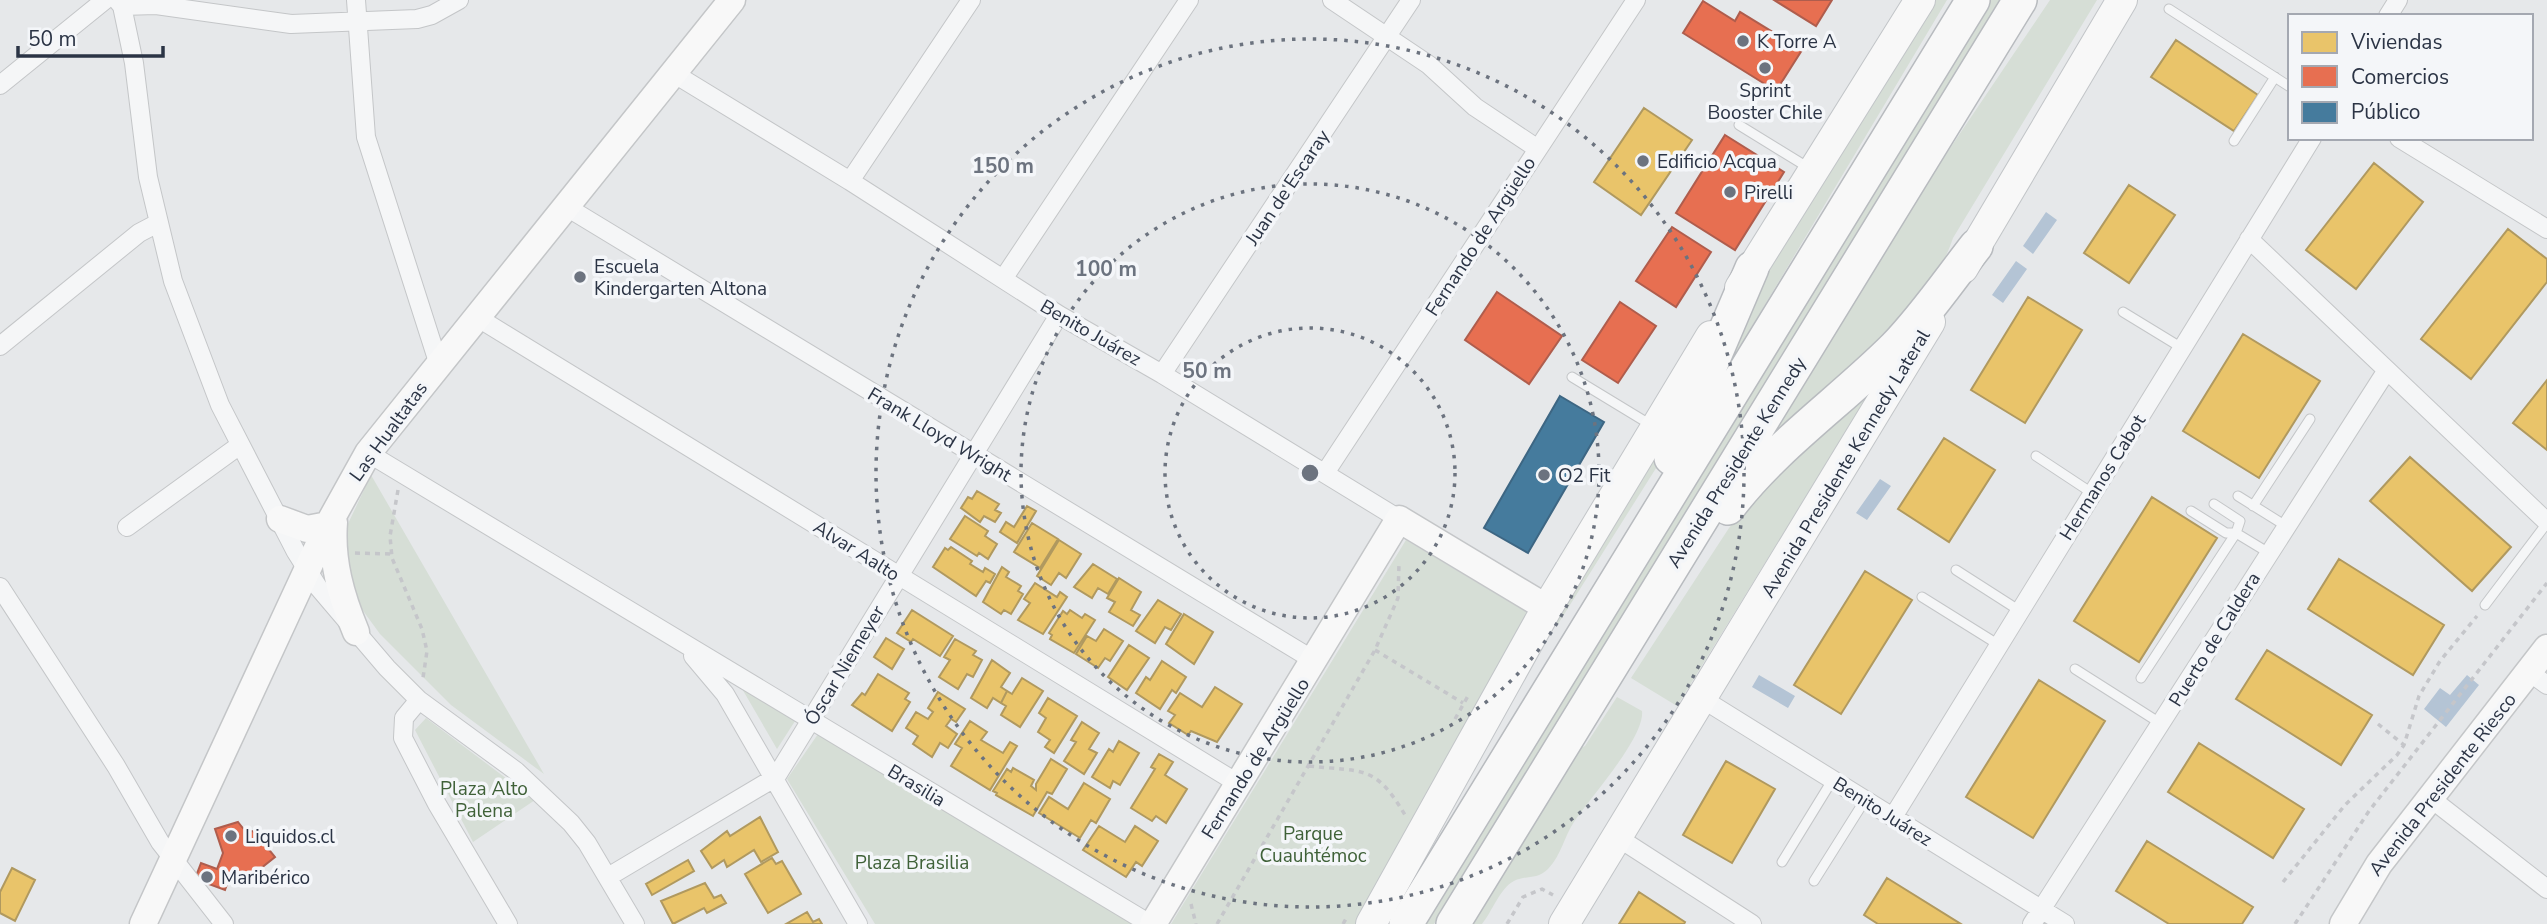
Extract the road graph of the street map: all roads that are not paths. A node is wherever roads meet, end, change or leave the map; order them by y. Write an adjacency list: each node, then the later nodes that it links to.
1 (356, 0): 15 (street)
2 (459, 0): 15 (street)
3 (732, 0): 17 (street, Las Hualtatas)
4 (971, 0): 27 (street)
5 (1189, 0): 34 (street)
6 (1332, 0): 16 (street)
7 (1411, 0): 16 (street, Juan de Escaray)
8 (1636, 0): 25 (street, Fernando de Argüello)
9 (1920, 0): 26 (main road)
10 (1973, 0): 68 (highway, Avenida Presidente Kennedy)
11 (2020, 0): 74 (highway, Avenida Presidente Kennedy)
12 (2122, 0): 32 (main road, Avenida Presidente Kennedy Lateral)
13 (118, 2): 15 (street); 19 (street); 29 (street)
14 (2169, 9): 18 (lane)
15 (356, 22): 40 (street)
16 (1387, 35): 25 (street); 42 (street, Juan de Escaray)
17 (673, 74): 27 (street, Benito Juárez); 28 (street, Las Hualtatas)
18 (2274, 77): 20 (lane); 24 (lane)
19 (0, 85)
20 (2288, 86)
21 (1738, 125): 26 (lane)
22 (2311, 140): 31 (street, Hermanos Cabot)
23 (2402, 140): 30 (street)
24 (2234, 141)
25 (1538, 149): 50 (street, Fernando de Argüello)
26 (1815, 171): 33 (main road)
27 (850, 181): 34 (street, Benito Juárez)
28 (565, 206): 37 (street, Las Hualtatas); 48 (street, Frank Lloyd Wright)
29 (158, 223): 38 (street); 46 (street)
30 (2547, 229)
31 (2249, 239): 39 (street, Hermanos Cabot); 41 (street)
32 (1976, 246): 74 (highway); 82 (main road, Avenida Presidente Kennedy Lateral)
33 (1752, 268): 45 (main road); 68 (highway)
34 (1003, 279): 36 (street, Benito Juárez)
35 (2123, 312): 39 (lane)
36 (1059, 315): 42 (street, Benito Juárez); 48 (street, Óscar Niemeyer)
37 (475, 316): 40 (street, Las Hualtatas); 66 (street, Alvar Aalto)
38 (0, 346)
39 (2182, 348): 51 (street, Hermanos Cabot)
40 (438, 362): 47 (street, Las Hualtatas)
41 (2387, 370): 58 (street); 59 (street, Puerto de Caldera)
42 (1162, 374): 50 (street, Benito Juárez)
43 (1572, 377): 45 (lane)
44 (2310, 419): 54 (lane)
45 (1656, 428): 71 (main road)
46 (240, 445): 56 (street); 60 (street)
47 (368, 453): 57 (street, Las Hualtatas); 75 (street, Brasilia)
48 (974, 453): 66 (street, Óscar Niemeyer); 78 (street, Frank Lloyd Wright)
49 (2036, 456): 51 (lane)
50 (1325, 473): 61 (street, Benito Juárez)
51 (2092, 494): 72 (street, Hermanos Cabot)
52 (2238, 496): 54 (lane)
53 (2214, 504): 62 (lane)
54 (2253, 506): 59 (lane)
55 (2191, 511): 62 (lane)
56 (280, 519): 57 (street); 65 (street)
57 (331, 519): 65 (street, Las Hualtatas); 73 (street)
58 (2547, 523): 70 (lane)
59 (2286, 526): 63 (street, Puerto de Caldera)
60 (127, 527)
61 (1394, 527): 71 (street, Benito Juárez); 78 (street, Fernando de Argüello)
62 (2236, 533): 63 (lane); 80 (lane)
63 (2269, 553): 85 (street, Puerto de Caldera)
64 (1956, 570): 72 (lane)
65 (307, 571): 73 (street); 94 (street, Las Hualtatas)
66 (898, 576): 84 (street, Óscar Niemeyer); 89 (street, Alvar Aalto)
67 (0, 587): 94 (street)
68 (1608, 593): 86 (highway, Avenida Presidente Kennedy)
69 (1922, 597): 76 (lane)
70 (2485, 605)
71 (1547, 608): 107 (main road)
72 (2020, 611): 76 (street, Hermanos Cabot)
73 (356, 632): 83 (street)
74 (1628, 637): 110 (highway, Avenida Presidente Kennedy)
75 (684, 645): 84 (street, Brasilia); 87 (street, Brasilia)
76 (1999, 645): 92 (street, Hermanos Cabot)
77 (2547, 648): 81 (street, Avenida Presidente Riesco)
78 (1315, 661): 89 (street, Fernando de Argüello)
79 (2075, 669): 85 (lane)
80 (2141, 678)
81 (2538, 678): 90 (street, Avenida Presidente Riesco)
82 (1701, 698): 88 (street, Benito Juárez); 93 (main road, Avenida Presidente Kennedy Lateral)
83 (419, 700): 96 (street); 103 (street)
84 (809, 720): 87 (street, Óscar Niemeyer); 106 (street, Brasilia)
85 (2160, 723): 100 (street, Puerto de Caldera)
86 (1500, 773): 108 (highway); 109 (highway, Avenida Presidente Kennedy)
87 (776, 777): 96 (street, Óscar Niemeyer); 105 (street, Brasilia)
88 (1833, 779): 91 (street, Benito Juárez); 95 (lane)
89 (1239, 784): 106 (street, Fernando de Argüello)
90 (2429, 797): 98 (street); 113 (street, Avenida Presidente Riesco)
91 (1865, 800): 92 (street, Benito Juárez); 97 (lane)
92 (1893, 817): 100 (street, Benito Juárez)
93 (1617, 837): 99 (main road, Avenida Presidente Kennedy Lateral); 111 (street)
94 (173, 860): 101 (street, Las Hualtatas); 102 (street)
95 (1782, 862)
96 (608, 877): 104 (street)
97 (1814, 881)
98 (2547, 889)
99 (1569, 916)
100 (2037, 916): 112 (street, Benito Juárez)
101 (143, 924)
102 (224, 924)
103 (508, 924)
104 (635, 924)
105 (858, 924)
106 (1151, 924)
107 (1371, 924)
108 (1387, 924)
109 (1406, 924)
110 (1453, 924)
111 (1752, 924)
112 (2065, 924)
113 (2343, 924)

